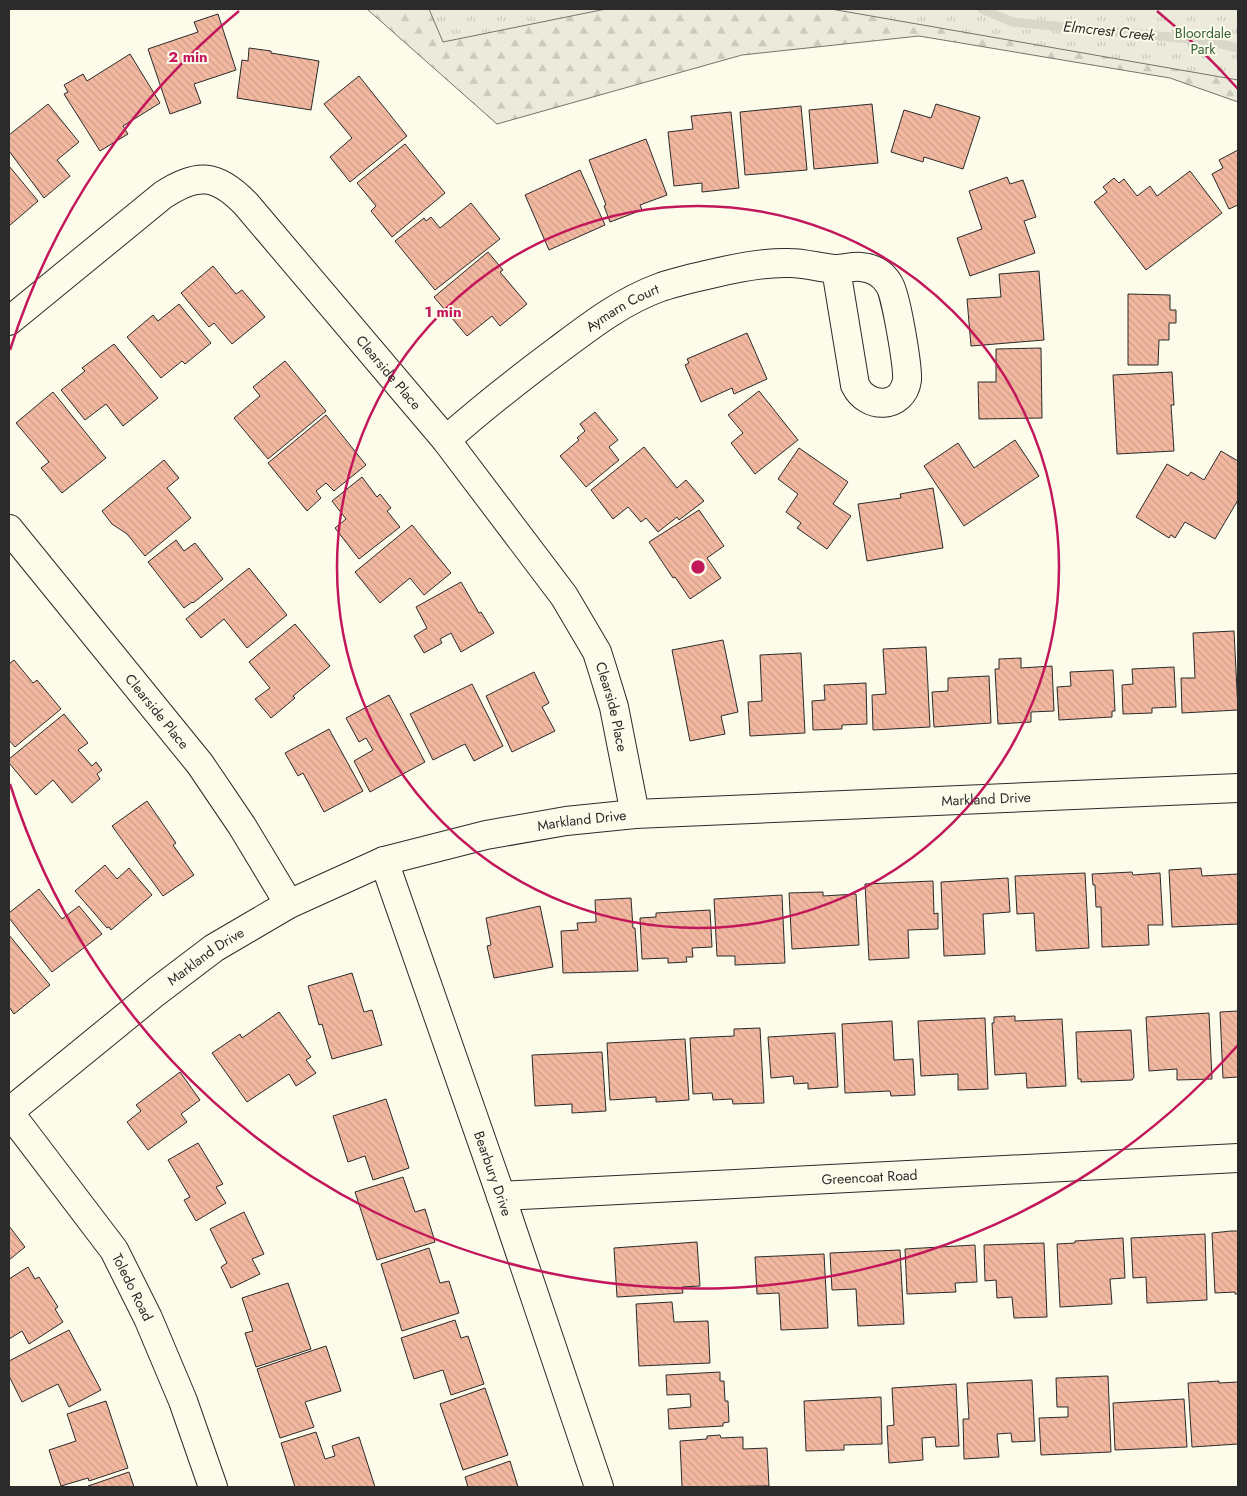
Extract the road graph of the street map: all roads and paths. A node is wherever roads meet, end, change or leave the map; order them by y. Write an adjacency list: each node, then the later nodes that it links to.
1 (836, 269): 1 (street, Aymarn Court); 3 (street, Aymarn Court)
2 (9, 321): 3 (street, Clearside Place)
3 (446, 440): 6 (street, Clearside Place)
4 (9, 529): 8 (street, Clearside Place)
5 (1238, 788): 6 (street, Markland Drive)
6 (635, 814): 7 (street, Markland Drive)
7 (384, 861): 8 (street, Markland Drive); 11 (street, Bearbury Drive)
8 (289, 904): 9 (street, Markland Drive)
9 (9, 1112): 12 (street, Toledo Road)
10 (1238, 1158): 11 (street, Greencoat Road)
11 (501, 1196): 13 (street, Bearbury Drive)
12 (213, 1487)
13 (599, 1487)

